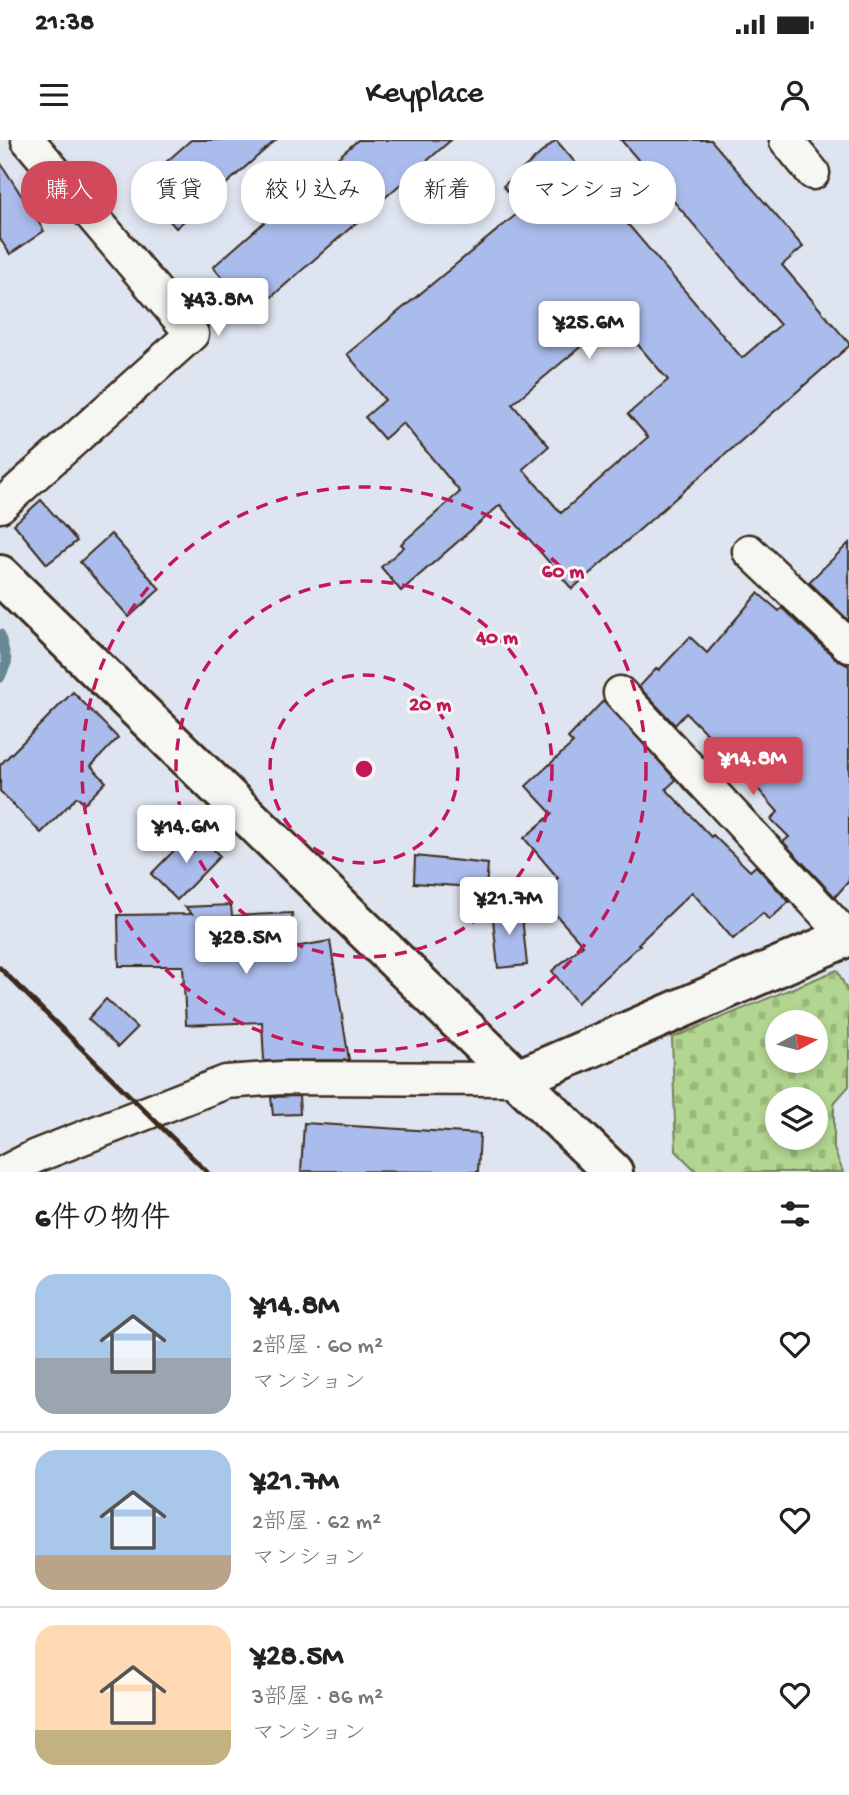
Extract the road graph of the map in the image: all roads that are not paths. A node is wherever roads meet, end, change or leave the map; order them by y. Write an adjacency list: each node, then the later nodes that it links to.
1 (28, 140): 4 (street)
2 (786, 140): 3 (street)
3 (813, 173)
4 (0, 506)
5 (749, 551): 7 (street)
6 (0, 575): 10 (street)
7 (849, 646)
8 (620, 693): 9 (street)
9 (848, 937): 10 (street)
10 (518, 1079): 11 (street); 13 (street)
11 (42, 1164): 12 (street)
12 (5, 1172)
13 (613, 1172)

